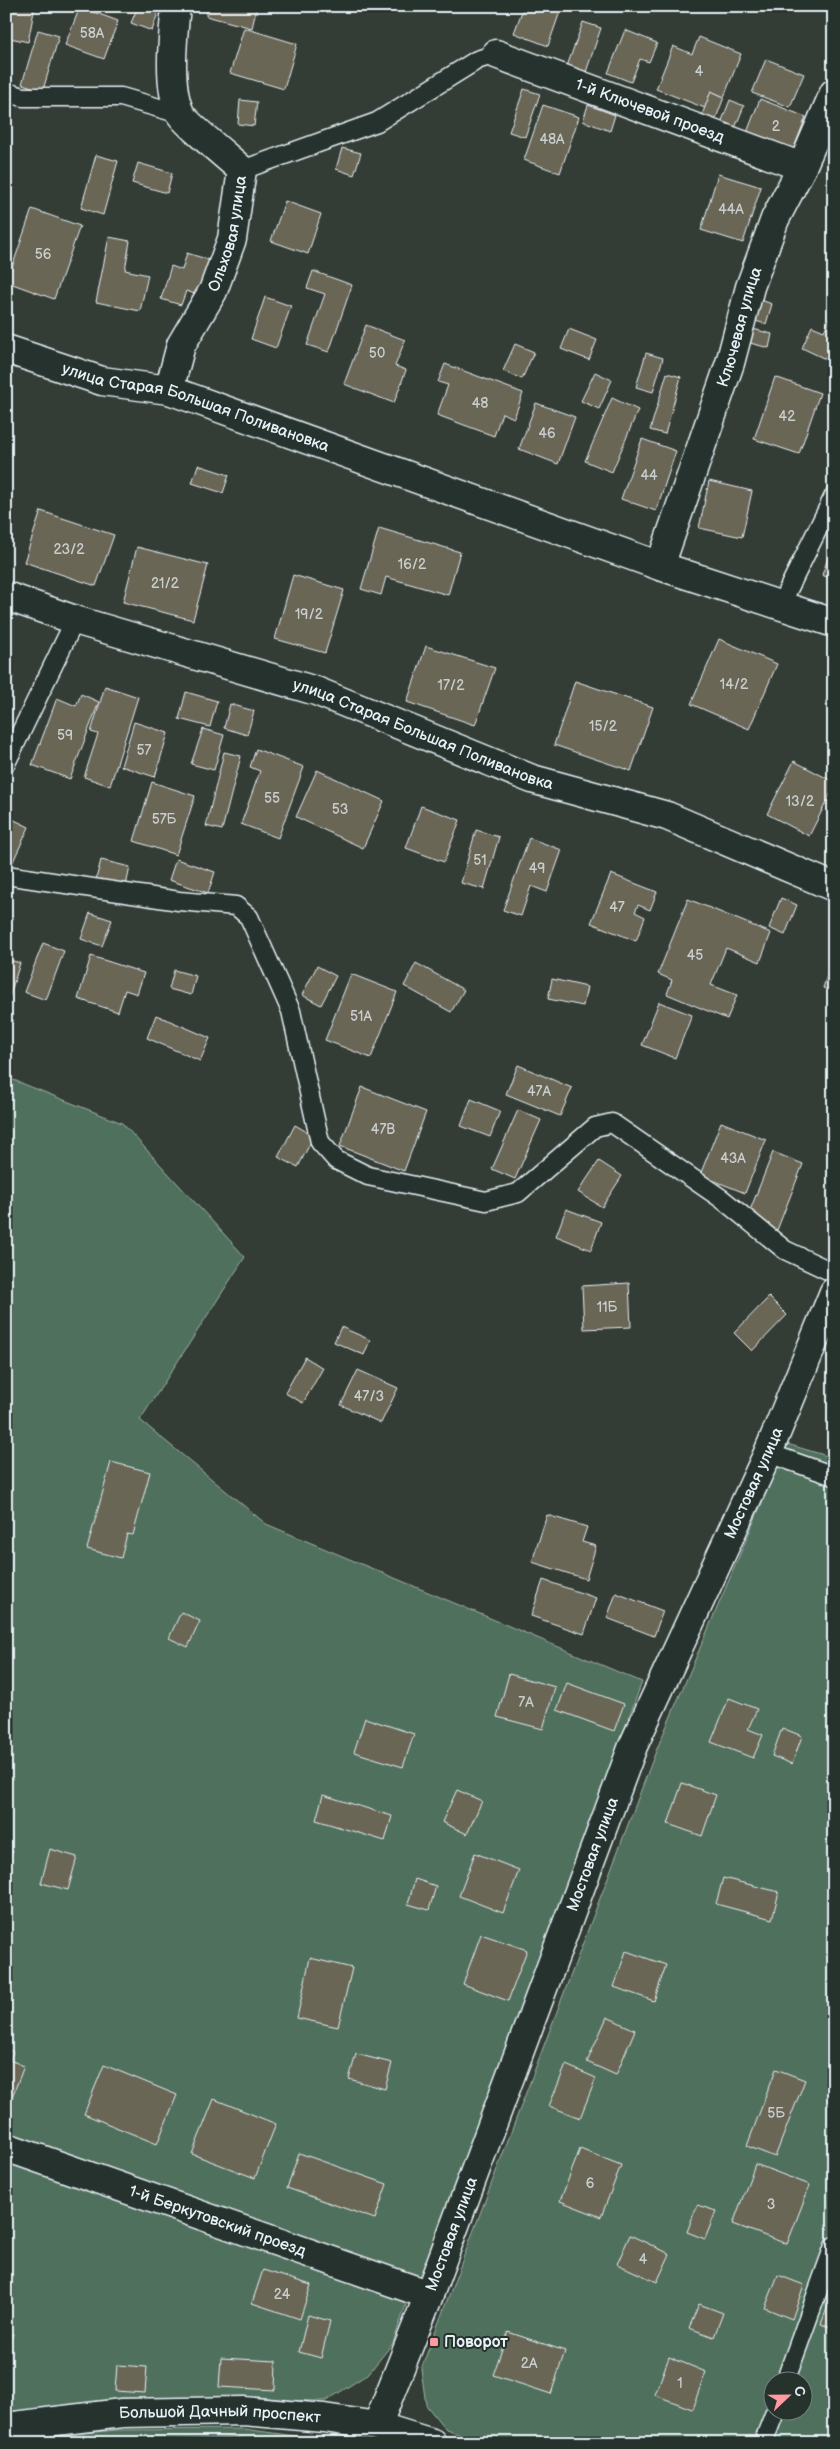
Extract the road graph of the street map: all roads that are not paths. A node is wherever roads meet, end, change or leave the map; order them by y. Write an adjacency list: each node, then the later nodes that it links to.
1 (176, 6): 5 (street)
2 (496, 54): 6 (street, 1-й Ключевой проезд); 7 (lane)
3 (6, 92): 5 (lane)
4 (834, 93): 6 (street, Ключевая улица)
5 (180, 114): 7 (street, Ольховая улица)
6 (802, 167): 11 (street, Ключевая улица)
7 (242, 170): 9 (street, Ольховая улица)
8 (6, 349): 9 (street, улица Старая Большая Поливановка)
9 (169, 390): 11 (street, улица Старая Большая Поливановка)
10 (834, 496): 13 (lane)
11 (660, 566): 13 (street, улица Старая Большая Поливановка)
12 (6, 596): 14 (street, улица Старая Большая Поливановка)
13 (781, 604): 15 (street, улица Старая Большая Поливановка)
14 (75, 620): 16 (lane); 18 (street, улица Старая Большая Поливановка)
15 (834, 622)
16 (6, 764)
17 (6, 875): 19 (lane)
18 (834, 887)
19 (834, 1273)
20 (834, 1292): 21 (street, Мостовая улица)
21 (768, 1454): 22 (lane); 25 (street, Мостовая улица)
22 (834, 1476)
23 (6, 2147): 25 (street, 1-й Беркутовский проезд)
24 (834, 2246): 26 (lane)
25 (428, 2295): 28 (street, Мостовая улица)
26 (789, 2372)
27 (771, 2422): 31 (lane)
28 (377, 2426): 29 (street, Большой Дачный проспект); 30 (street, Большой Дачный проспект)
29 (6, 2427)
30 (432, 2443)
31 (763, 2443)

